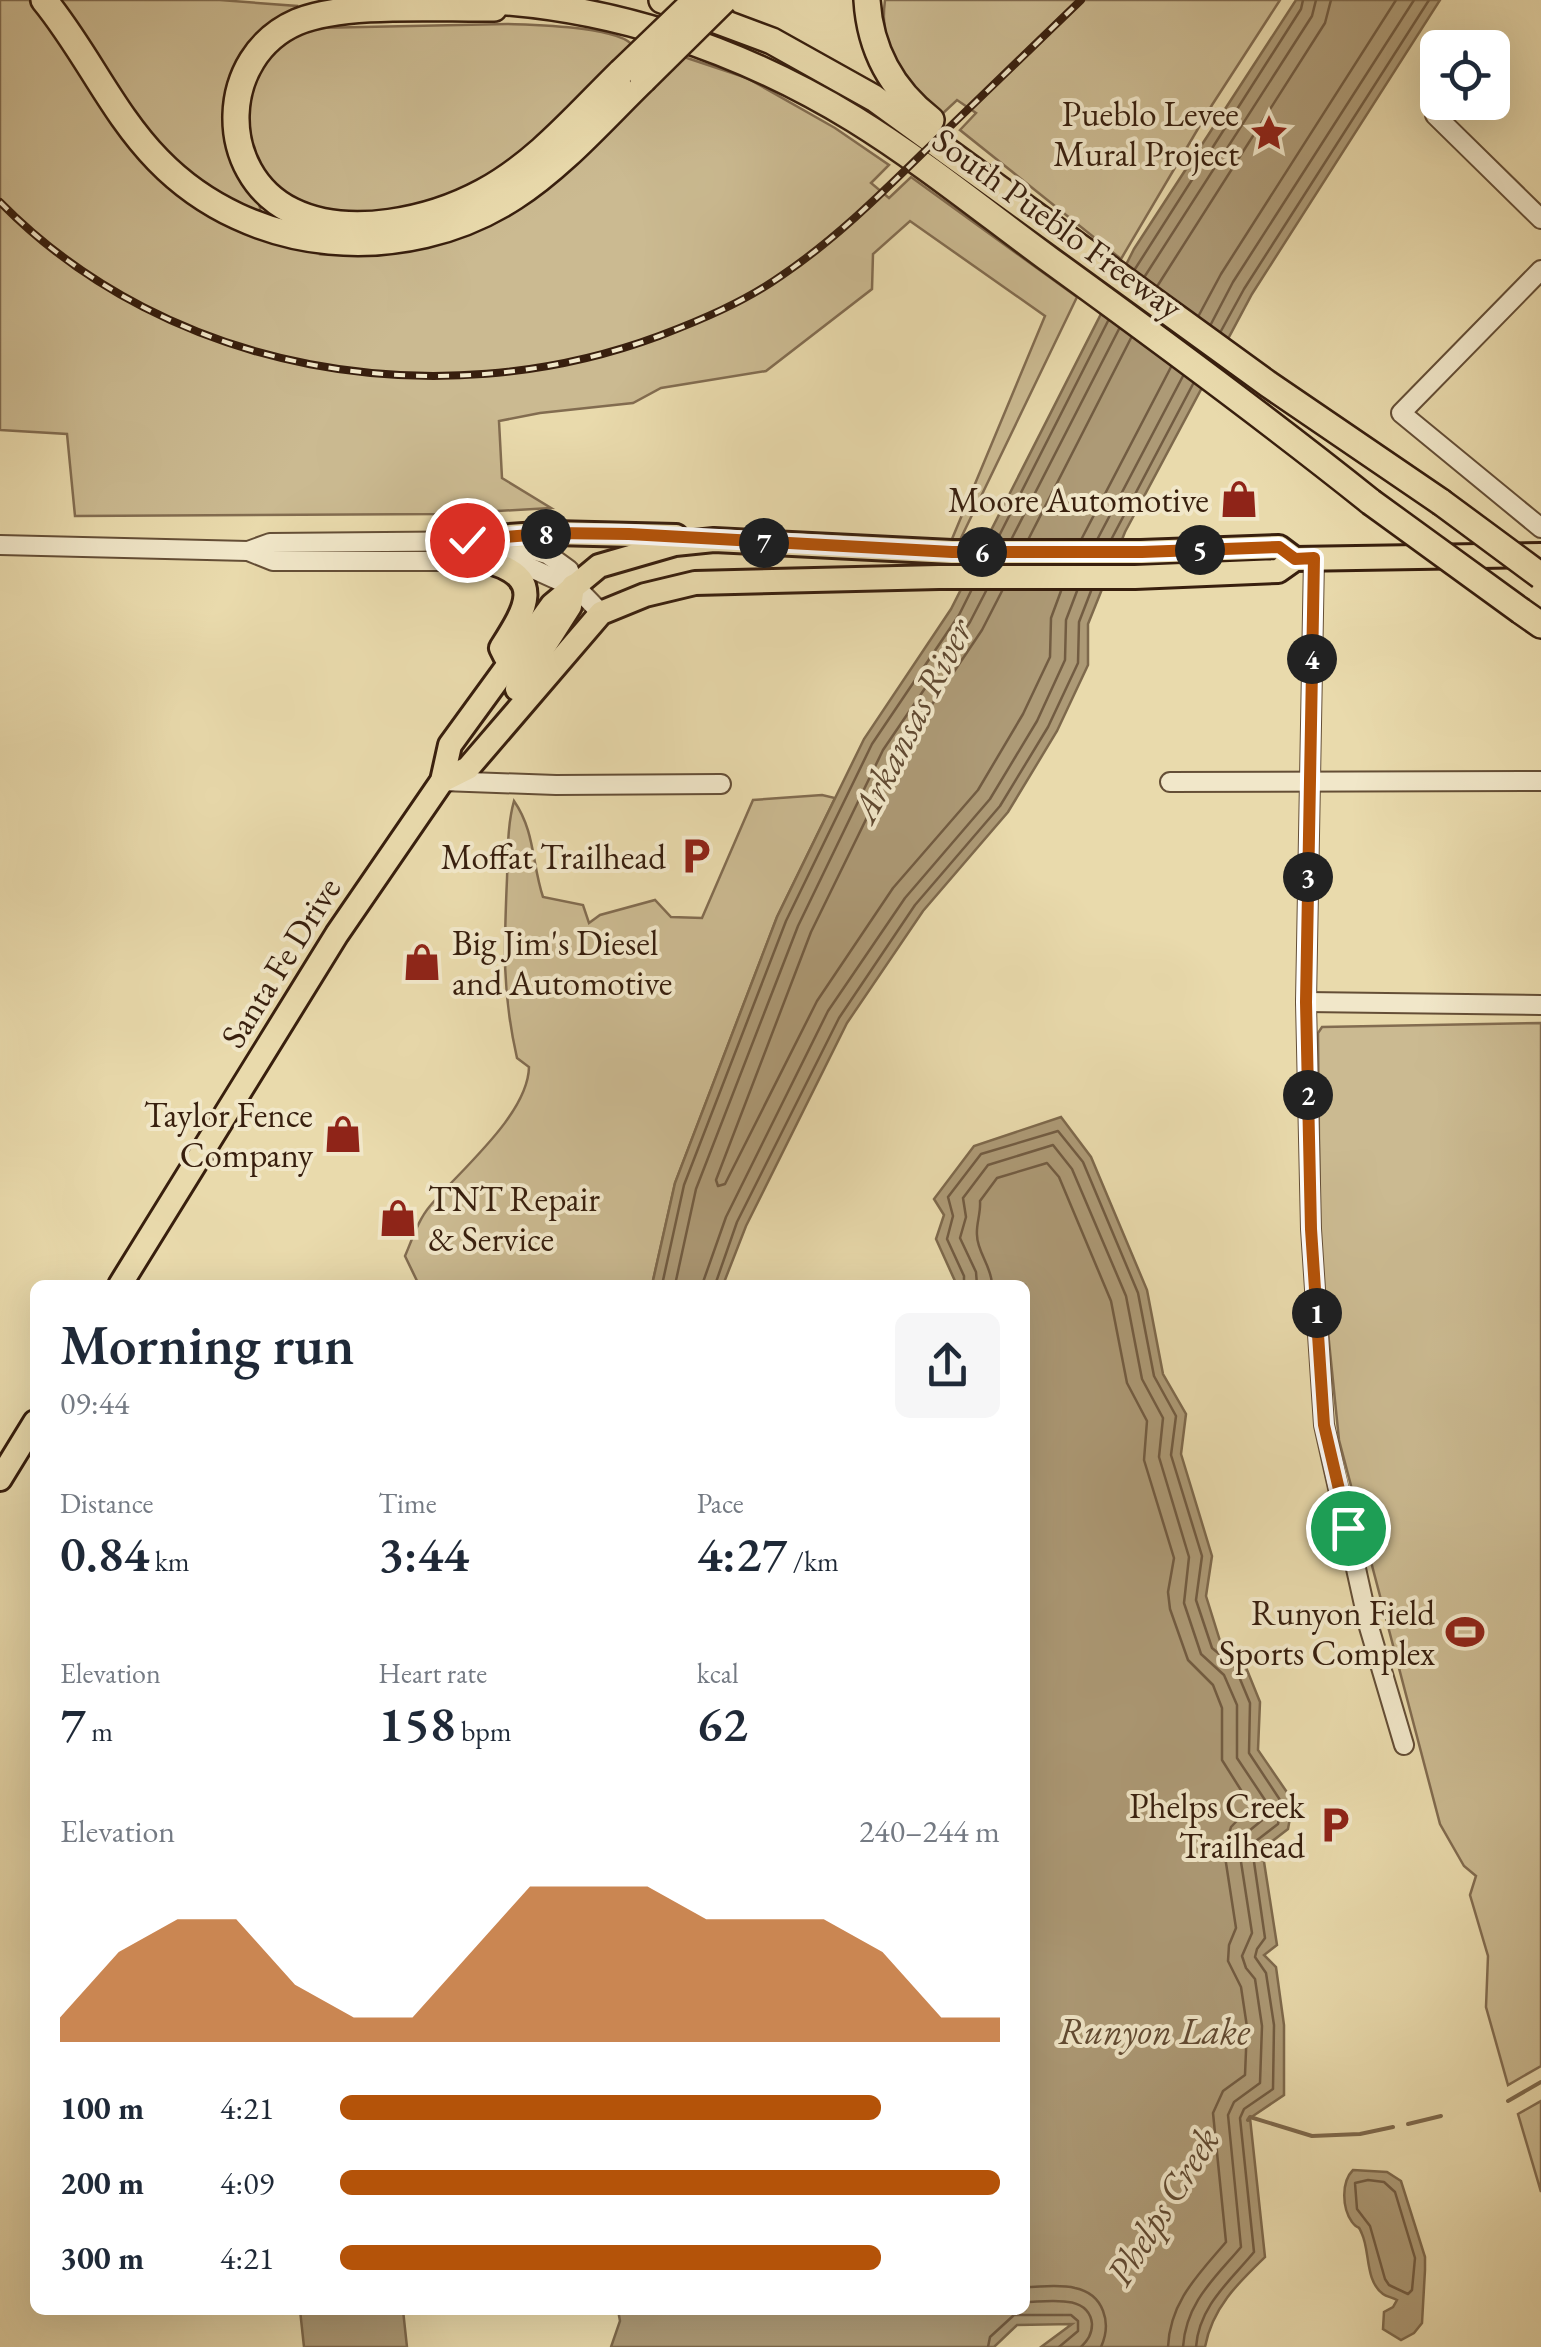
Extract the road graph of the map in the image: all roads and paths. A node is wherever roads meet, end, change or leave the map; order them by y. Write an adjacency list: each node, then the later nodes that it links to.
1 (44, 0): 8 (highway)
2 (475, 0): 7 (highway, South Pueblo Freeway)
3 (662, 0): 10 (highway, South Pueblo Freeway)
4 (696, 0): 8 (highway, bridge)
5 (724, 0): 8 (highway, bridge)
6 (867, 0): 10 (highway)
7 (546, 6): 8 (highway); 24 (highway, South Pueblo Freeway, bridge)
8 (632, 76)
9 (1440, 120): 11 (street)
10 (1036, 216): 21 (highway, South Pueblo Freeway, bridge)
11 (1541, 219)
12 (1541, 270): 13 (street)
13 (1541, 528)
14 (467, 540): 15 (main road); 17 (street); 22 (street)
15 (714, 540): 19 (main road); 22 (main road, Santa Fe Drive)
16 (0, 545): 17 (street)
17 (248, 551): 20 (street)
18 (1541, 555): 19 (main road)
19 (1304, 558): 23 (main road); 30 (street)
20 (486, 562): 22 (street); 25 (main road)
21 (1541, 576)
22 (574, 584): 23 (street); 25 (main road, Santa Fe Drive); 26 (main road)
23 (600, 613): 26 (main road, Santa Fe Drive)
24 (1531, 618)
25 (508, 663): 27 (main road, Santa Fe Drive)
26 (490, 740): 27 (main road, Santa Fe Drive)
27 (442, 781): 31 (street); 34 (main road, Santa Fe Drive)
28 (1541, 781): 30 (street)
29 (1170, 782): 30 (street)
30 (1310, 782): 32 (street)
31 (721, 784)
32 (1306, 1002): 33 (street); 37 (street)
33 (1541, 1005)
34 (123, 1280)
35 (30, 1430): 36 (main road)
36 (0, 1479)
37 (1404, 1745)

